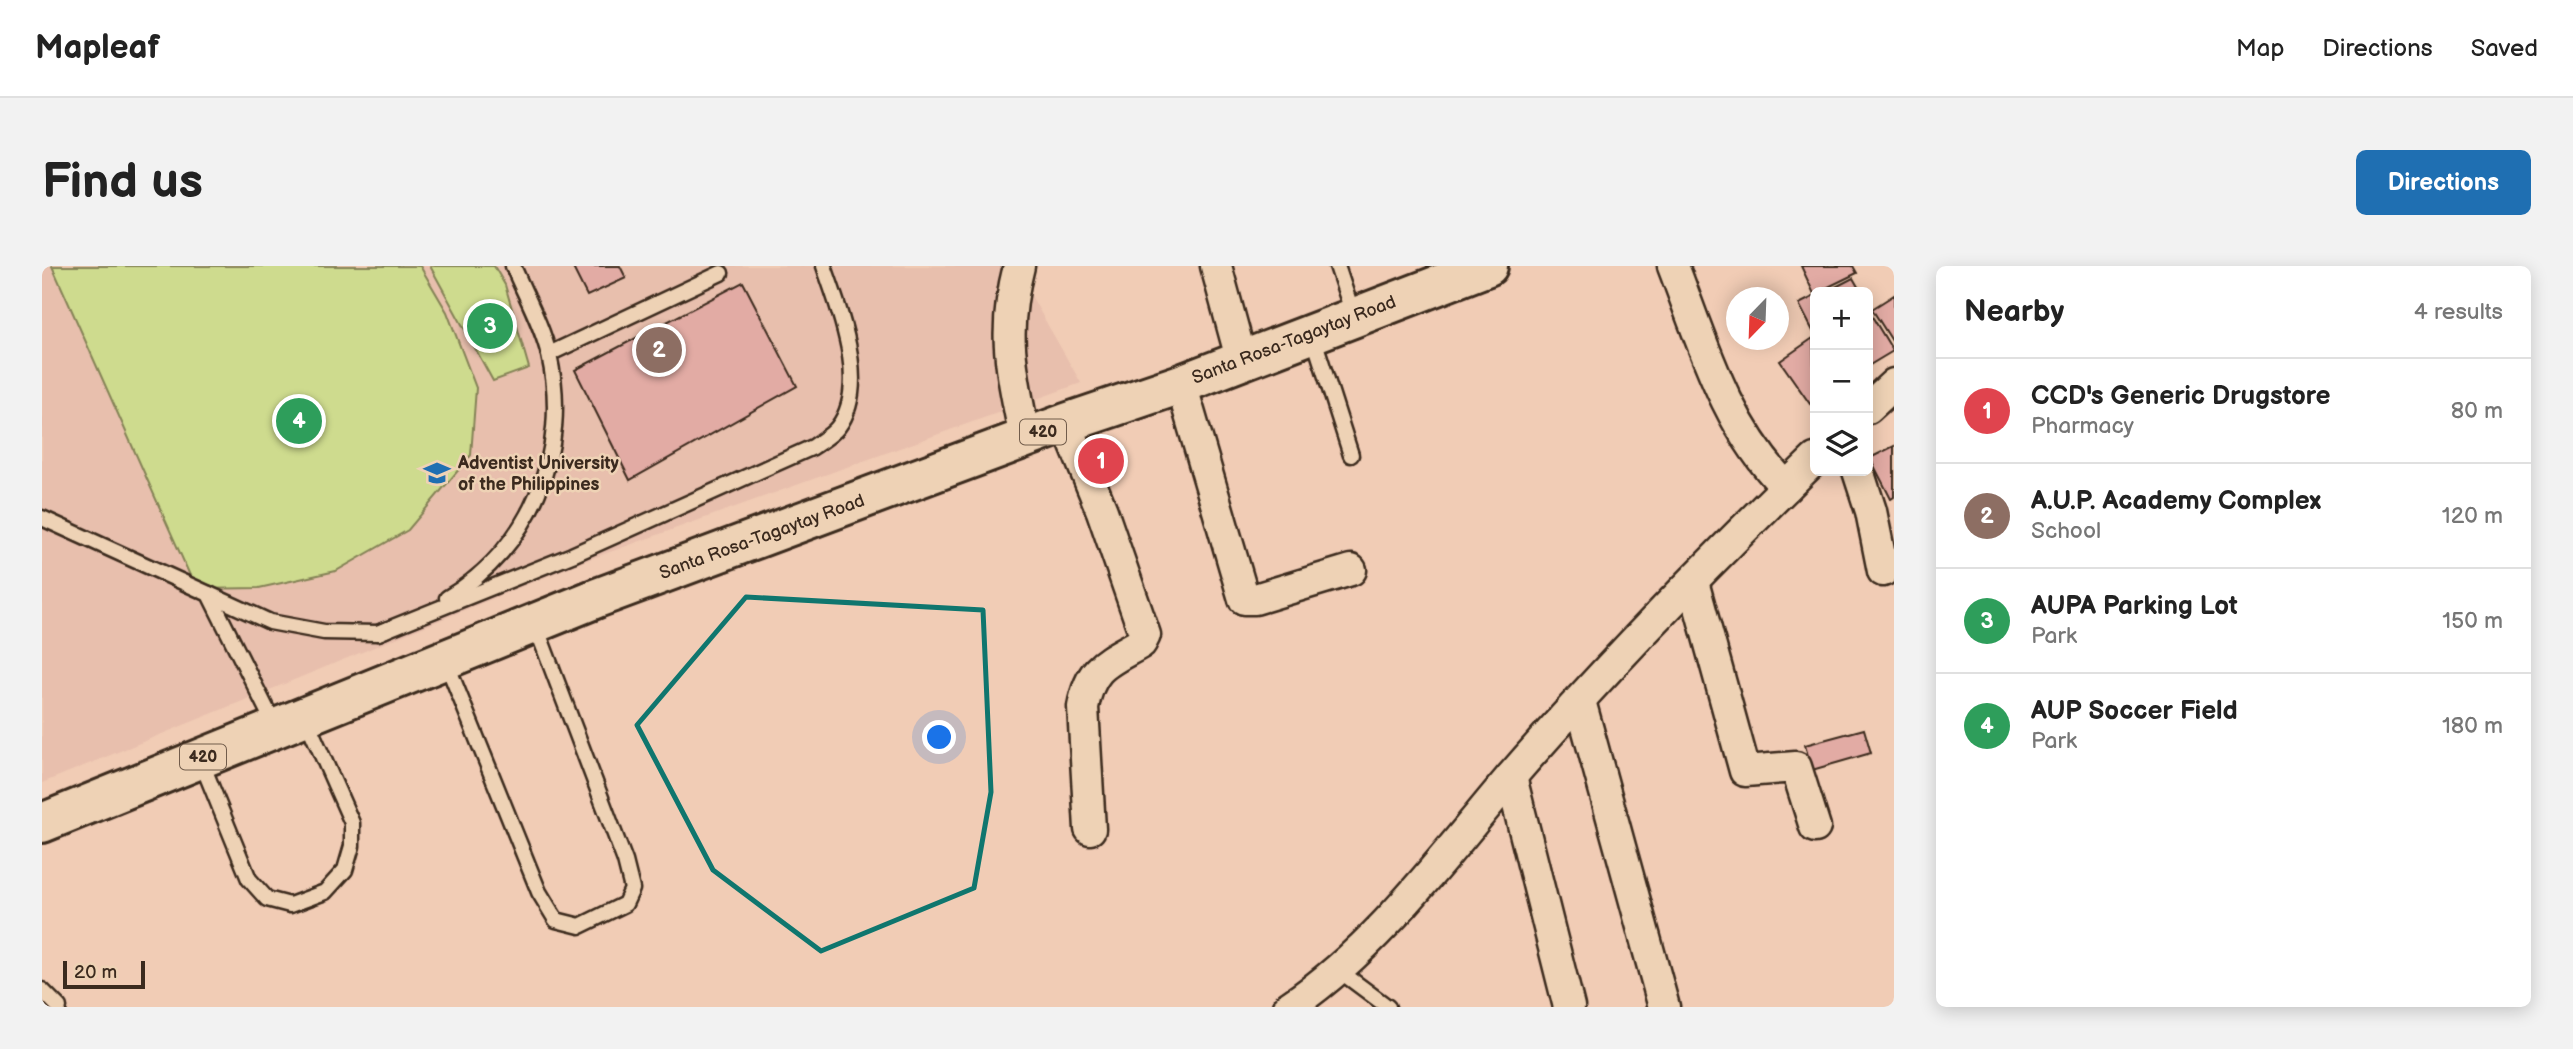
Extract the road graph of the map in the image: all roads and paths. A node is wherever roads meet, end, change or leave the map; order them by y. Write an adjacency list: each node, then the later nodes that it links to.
1 (513, 266): 11 (lane)
2 (824, 266): 28 (lane)
3 (1019, 266): 17 (street)
4 (1216, 266): 12 (street)
5 (1338, 266): 9 (lane)
6 (1673, 266): 21 (street)
7 (1479, 268): 9 (main road, Santa Rosa-Tagaytay Road / 420)
8 (721, 273): 11 (lane)
9 (1354, 316): 10 (main road, Santa Rosa-Tagaytay Road / 420)
10 (1312, 332): 12 (main road, Santa Rosa-Tagaytay Road / 420); 18 (lane)
11 (549, 354): 28 (lane)
12 (1241, 358): 13 (main road, Santa Rosa-Tagaytay Road / 420)
13 (1181, 384): 16 (main road, Santa Rosa-Tagaytay Road / 420); 23 (street)
14 (1894, 384): 15 (street)
15 (1873, 403)
16 (1066, 424): 17 (main road, Santa Rosa-Tagaytay Road / 420); 36 (street)
17 (1025, 439): 27 (main road, Santa Rosa-Tagaytay Road / 420)
18 (1351, 455)
19 (1810, 464): 21 (street)
20 (1860, 476): 24 (street)
21 (1786, 487): 25 (street)
22 (42, 518): 26 (lane)
23 (1350, 570)
24 (1883, 571)
25 (1693, 582): 30 (street); 35 (street)
26 (209, 594): 28 (lane); 31 (lane)
27 (535, 624): 29 (main road, Santa Rosa-Tagaytay Road / 420); 29 (lane)
28 (377, 633)
29 (445, 660): 31 (main road, Santa Rosa-Tagaytay Road / 420)
30 (1580, 701): 33 (street); 43 (street)
31 (291, 723): 32 (main road, Santa Rosa-Tagaytay Road / 420); 32 (lane)
32 (200, 759): 34 (main road, Santa Rosa-Tagaytay Road / 420)
33 (1511, 777): 37 (street); 42 (street)
34 (42, 823)
35 (1815, 827)
36 (1090, 829)
37 (1337, 969): 40 (street); 41 (lane)
38 (42, 990): 39 (lane)
39 (59, 1007)
40 (1289, 1007)
41 (1388, 1007)
42 (1569, 1007)
43 (1664, 1007)

